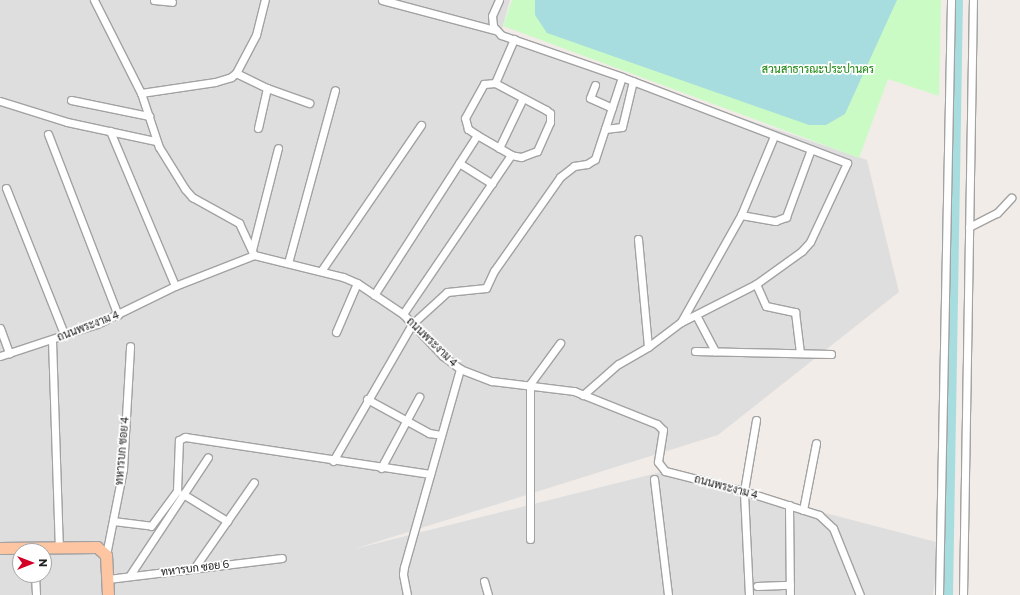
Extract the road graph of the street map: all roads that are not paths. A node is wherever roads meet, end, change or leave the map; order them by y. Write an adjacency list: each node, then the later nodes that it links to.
1 (94, 0): 18 (street)
2 (154, 0): 8 (street)
3 (265, 0): 11 (street)
4 (382, 0): 9 (street)
5 (499, 0): 9 (street)
6 (951, 0): 112 (street)
7 (973, 0): 42 (street)
8 (172, 2)
9 (495, 30): 10 (street)
10 (514, 39): 12 (street); 14 (street)
11 (236, 73): 16 (street); 18 (street)
12 (622, 77): 13 (street); 23 (street)
13 (633, 81): 27 (street); 31 (street)
14 (495, 83): 19 (street); 30 (street)
15 (595, 85): 23 (street)
16 (267, 88): 22 (street); 26 (street)
17 (335, 90): 45 (street)
18 (141, 93): 24 (street)
19 (523, 98): 34 (street); 36 (street)
20 (71, 100): 24 (street)
21 (0, 101): 28 (street)
22 (309, 103)
23 (612, 108): 27 (street)
24 (149, 116): 32 (street)
25 (421, 125): 46 (street)
26 (258, 128)
27 (605, 129): 55 (street)
28 (110, 131): 32 (street); 49 (street)
29 (48, 134): 53 (street)
30 (477, 135): 34 (street); 37 (street)
31 (774, 136): 35 (street); 41 (street)
32 (156, 141): 44 (street)
33 (278, 148): 44 (street)
34 (499, 148): 36 (street)
35 (811, 149): 41 (street); 48 (street)
36 (511, 155): 38 (street)
37 (459, 163): 38 (street); 50 (street)
38 (492, 184): 51 (street)
39 (6, 188): 58 (street)
40 (1011, 198): 42 (street)
41 (741, 215): 54 (street)
42 (969, 227): 113 (street)
43 (638, 239): 62 (street)
44 (253, 252): 45 (street, ถนนพระงาม 4); 49 (street, ถนนพระงาม 4)
45 (288, 263): 46 (street, ถนนพระงาม 4)
46 (322, 271): 47 (street, ถนนพระงาม 4)
47 (357, 283): 50 (street, ถนนพระงาม 4); 57 (street)
48 (756, 284): 52 (street); 66 (street)
49 (175, 286): 53 (street, ถนนพระงาม 4)
50 (374, 295): 51 (street, ถนนพระงาม 4)
51 (403, 314): 55 (street, ถนนพระงาม 4)
52 (696, 314): 54 (street); 64 (street)
53 (118, 315): 58 (street, ถนนพระงาม 4)
54 (681, 322): 62 (street)
55 (412, 324): 69 (street, ถนนพระงาม 4); 73 (street)
56 (0, 328): 65 (street)
57 (336, 332)
58 (64, 334): 59 (street, ถนนพระงาม 4)
59 (52, 340): 65 (street, ถนนพระงาม 4); 91 (street)
60 (560, 344): 70 (street)
61 (130, 346): 88 (street, ทหารบก ซอย 4)
62 (648, 347): 71 (street)
63 (695, 351): 64 (street)
64 (715, 351): 66 (street)
65 (9, 352): 68 (street, ถนนพระงาม 4)
66 (800, 353): 67 (street)
67 (831, 354)
68 (0, 356)
69 (460, 369): 70 (street, ถนนพระงาม 4); 76 (street)
70 (530, 384): 71 (street, ถนนพระงาม 4); 90 (street)
71 (583, 395): 84 (street, ถนนพระงาม 4)
72 (419, 397): 75 (street)
73 (367, 399): 75 (street); 79 (street)
74 (756, 420): 84 (street)
75 (406, 421): 76 (street); 80 (street)
76 (441, 435): 81 (street)
77 (816, 443): 87 (street)
78 (208, 457): 85 (street)
79 (333, 461): 80 (street); 88 (street)
80 (381, 468): 81 (street)
81 (430, 474): 106 (street)
82 (654, 479): 108 (street)
83 (254, 482): 89 (street)
84 (744, 491): 86 (street, ถนนพระงาม 4); 109 (street)
85 (183, 494): 89 (street); 98 (street)
86 (789, 505): 87 (street, ถนนพระงาม 4); 102 (street)
87 (803, 510): 111 (street, ถนนพระงาม 4)
88 (113, 521): 95 (street, ทหารบก ซอย 4)
89 (226, 522): 97 (street)
90 (530, 540)
91 (59, 546): 92 (main road); 95 (main road)
92 (52, 547)
93 (0, 548): 94 (main road)
94 (12, 548)
95 (106, 555): 99 (main road)
96 (282, 558): 97 (street, ทหารบก ซอย 6)
97 (195, 567): 98 (street, ทหารบก ซอย 6)
98 (130, 575): 99 (street, ทหารบก ซอย 6)
99 (108, 579): 105 (main road)
100 (484, 581): 107 (street)
101 (35, 583): 104 (street)
102 (790, 585): 103 (street); 110 (street)
103 (757, 586)
104 (36, 595)
105 (108, 595)
106 (407, 595)
107 (488, 595)
108 (668, 595)
109 (749, 595)
110 (790, 595)
111 (860, 595)
112 (939, 595)
113 (963, 595)

